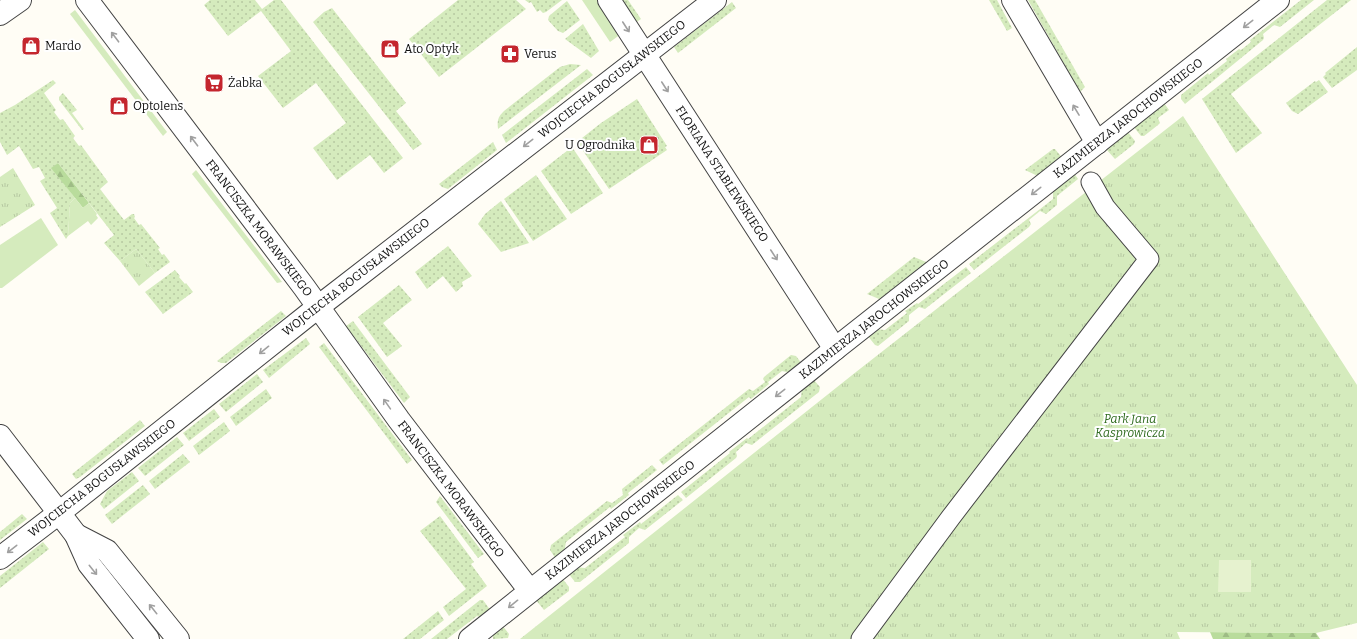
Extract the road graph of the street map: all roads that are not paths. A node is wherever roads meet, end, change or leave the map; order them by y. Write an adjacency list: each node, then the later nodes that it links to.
1 (20, 0): 7 (street)
2 (87, 0): 11 (street, FRANCISZKA MORAWSKIEGO, one-way to 2)
3 (609, 0): 8 (street, FLORIANA STABLEWSKIEGO, one-way to 8)
4 (715, 0): 8 (street, WOJCIECHA BOGUSŁAWSKIEGO)
5 (1013, 0): 9 (street, one-way to 5)
6 (1278, 0): 9 (street, KAZIMIERZA JAROCHOWSKIEGO, one-way to 9)
7 (0, 14)
8 (644, 54): 11 (street, WOJCIECHA BOGUSŁAWSKIEGO, one-way to 11); 12 (street, FLORIANA STABLEWSKIEGO, one-way to 12)
9 (1097, 143): 12 (street, KAZIMIERZA JAROCHOWSKIEGO, one-way to 12)
10 (1091, 182): 21 (street)
11 (318, 307): 14 (street, WOJCIECHA BOGUSŁAWSKIEGO, one-way to 14); 17 (street, FRANCISZKA MORAWSKIEGO, one-way to 11)
12 (835, 348): 17 (street, KAZIMIERZA JAROCHOWSKIEGO, one-way to 17)
13 (0, 436): 14 (street)
14 (59, 513): 15 (street); 16 (street, WOJCIECHA BOGUSŁAWSKIEGO, one-way to 16)
15 (76, 535): 18 (street, one-way to 18); 19 (street, one-way to 15)
16 (0, 558)
17 (530, 591): 20 (street, KAZIMIERZA JAROCHOWSKIEGO, one-way to 20)
18 (148, 639)
19 (178, 639)
20 (470, 639)
21 (861, 639)

